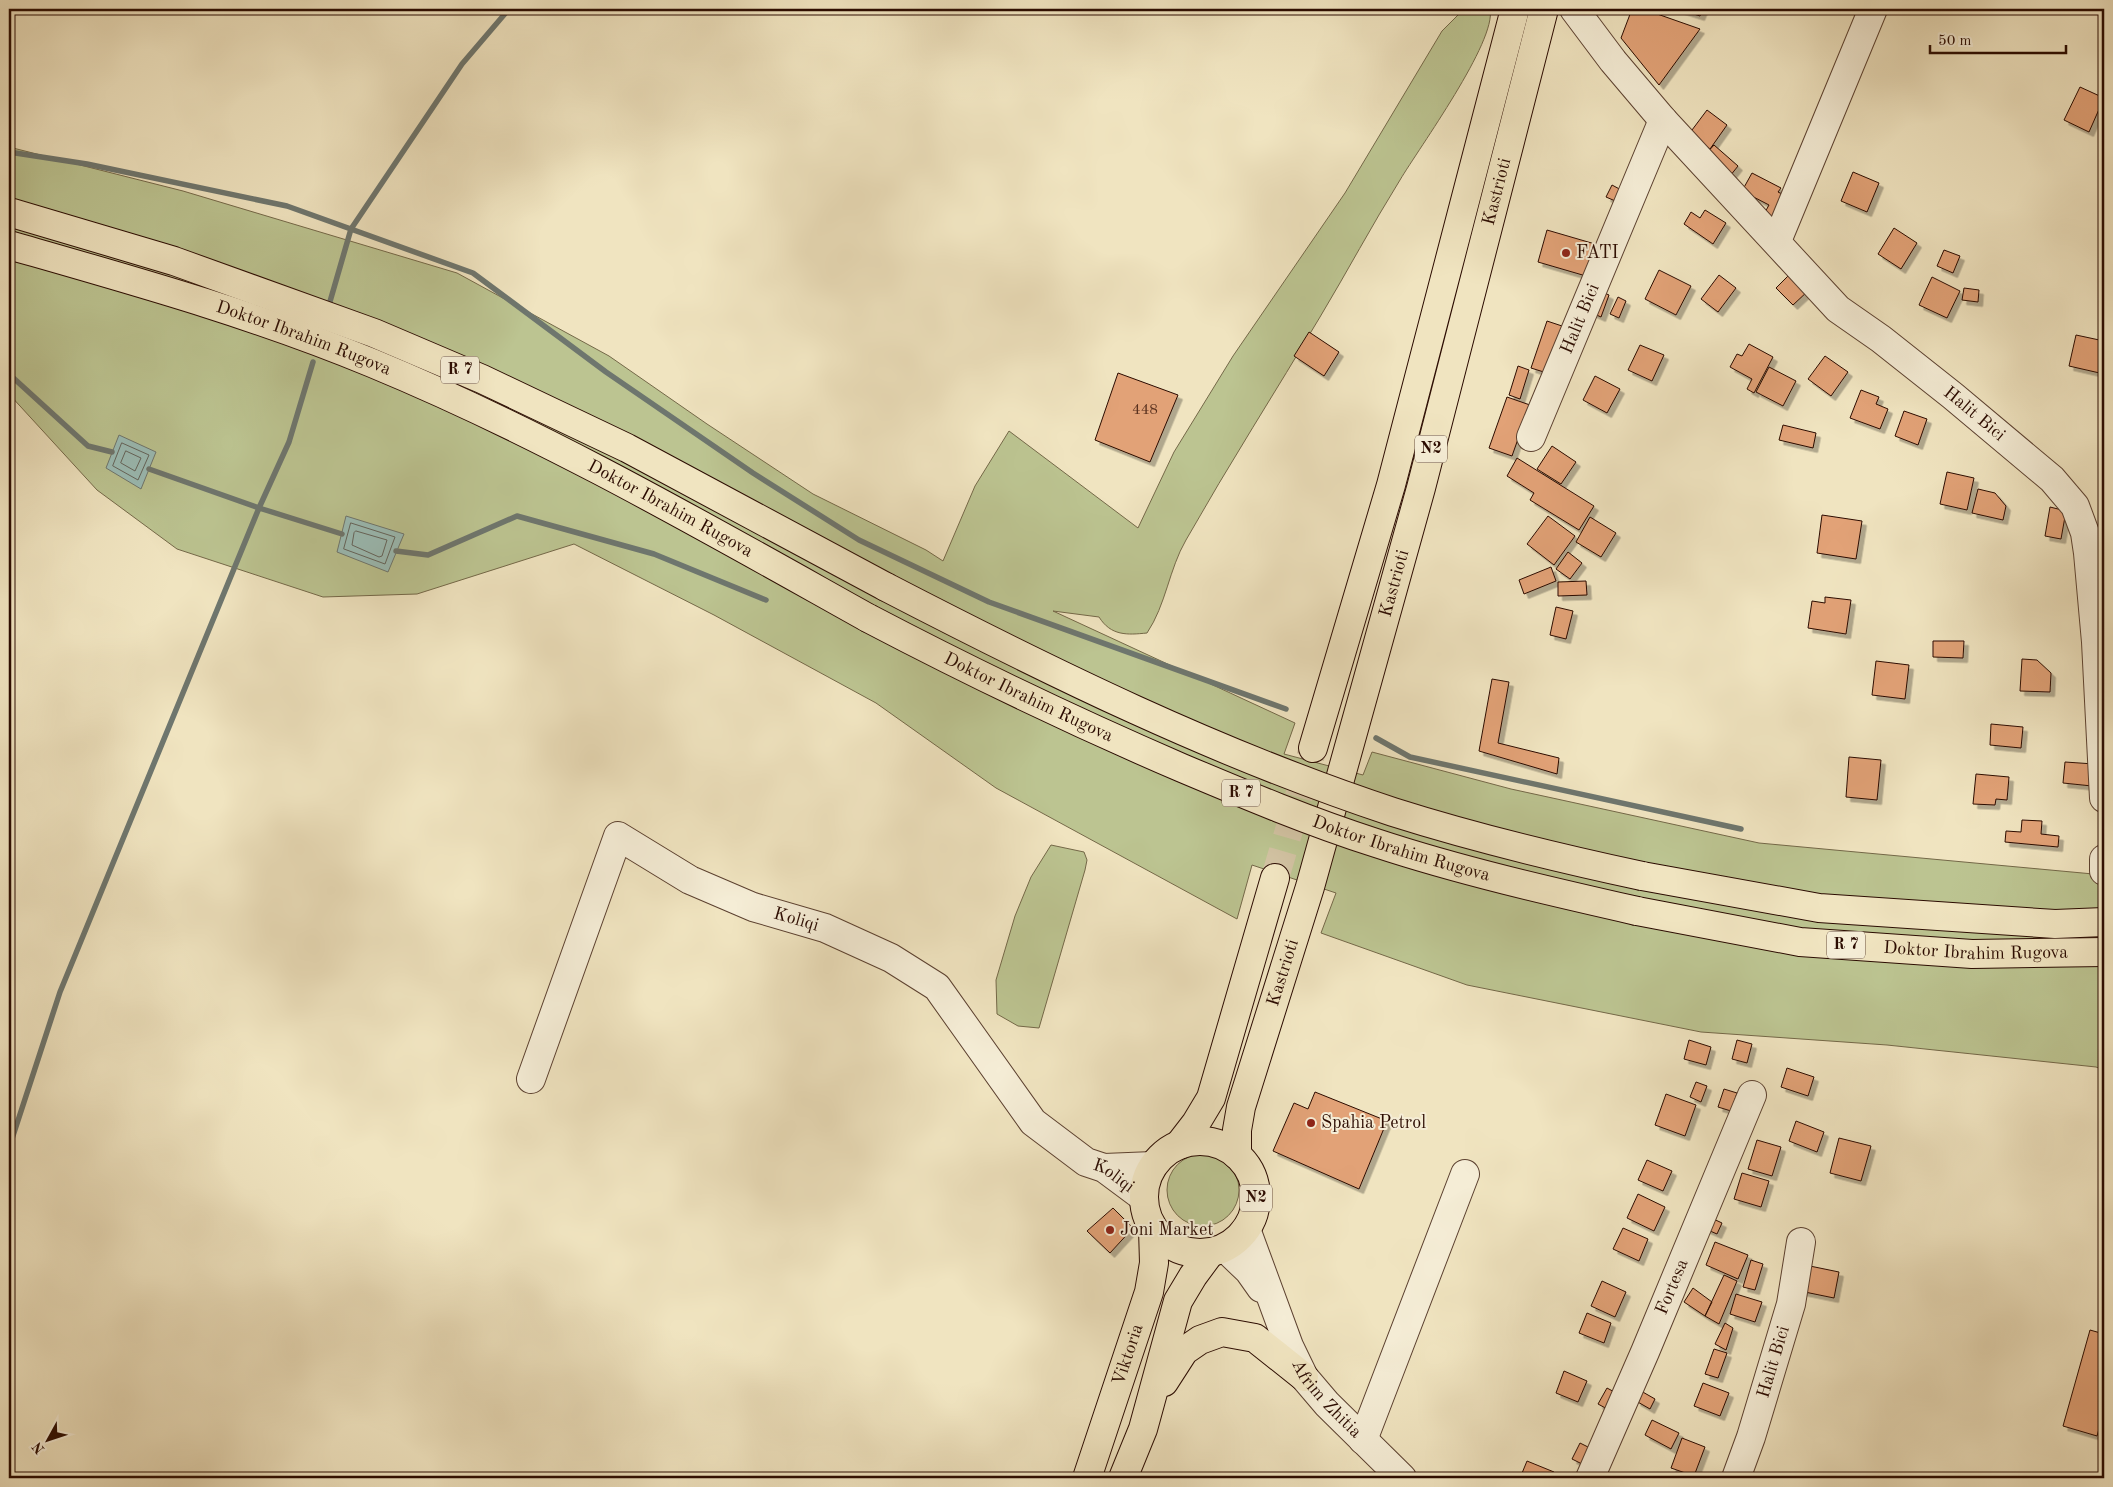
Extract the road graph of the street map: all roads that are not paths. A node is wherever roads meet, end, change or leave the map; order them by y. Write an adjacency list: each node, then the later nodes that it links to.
1 (1515, 9): 10 (highway, Kastrioti / N2)
2 (1544, 9): 20 (highway, Kastrioti / N2)
3 (1574, 9): 5 (street, Halit Bici)
4 (1873, 9): 7 (street)
5 (1663, 120): 7 (street, Halit Bici); 9 (street, Halit Bici)
6 (9, 212): 15 (highway, Doktor Ibrahim Rugova / R 7, bridge)
7 (1777, 242): 11 (street, Halit Bici)
8 (9, 245): 16 (highway, Doktor Ibrahim Rugova / R 7, bridge)
9 (1531, 437)
10 (1313, 748)
11 (2104, 798)
12 (2104, 859): 13 (street)
13 (2104, 871)
14 (1276, 878): 19 (highway, Kastrioti / N2)
15 (2104, 922)
16 (2104, 952)
17 (531, 1078): 22 (street, Koliqi)
18 (1752, 1094): 36 (street, Fortesa)
19 (1179, 1145): 20 (highway, N2); 21 (highway, N2)
20 (1237, 1155): 26 (highway, N2)
21 (1153, 1166): 22 (street); 24 (highway, N2)
22 (1104, 1168): 24 (street, Koliqi)
23 (1465, 1174): 32 (street)
24 (1143, 1197): 25 (highway)
25 (1153, 1229): 28 (highway); 34 (highway, Viktoria)
26 (1246, 1229): 28 (highway, N2); 29 (street, Afrim Zhitia)
27 (1801, 1242): 37 (street, Halit Bici)
28 (1217, 1250): 29 (street, Afrim Zhitia); 31 (highway, Viktoria / N2)
29 (1272, 1303): 30 (street, Afrim Zhitia)
30 (1304, 1377): 31 (highway); 32 (street, Afrim Zhitia)
31 (1143, 1429): 33 (highway, Viktoria / N2)
32 (1363, 1440): 35 (street, Afrim Zhitia)
33 (1127, 1467)
34 (1087, 1478)
35 (1402, 1478)
36 (1590, 1478)
37 (1736, 1478)

